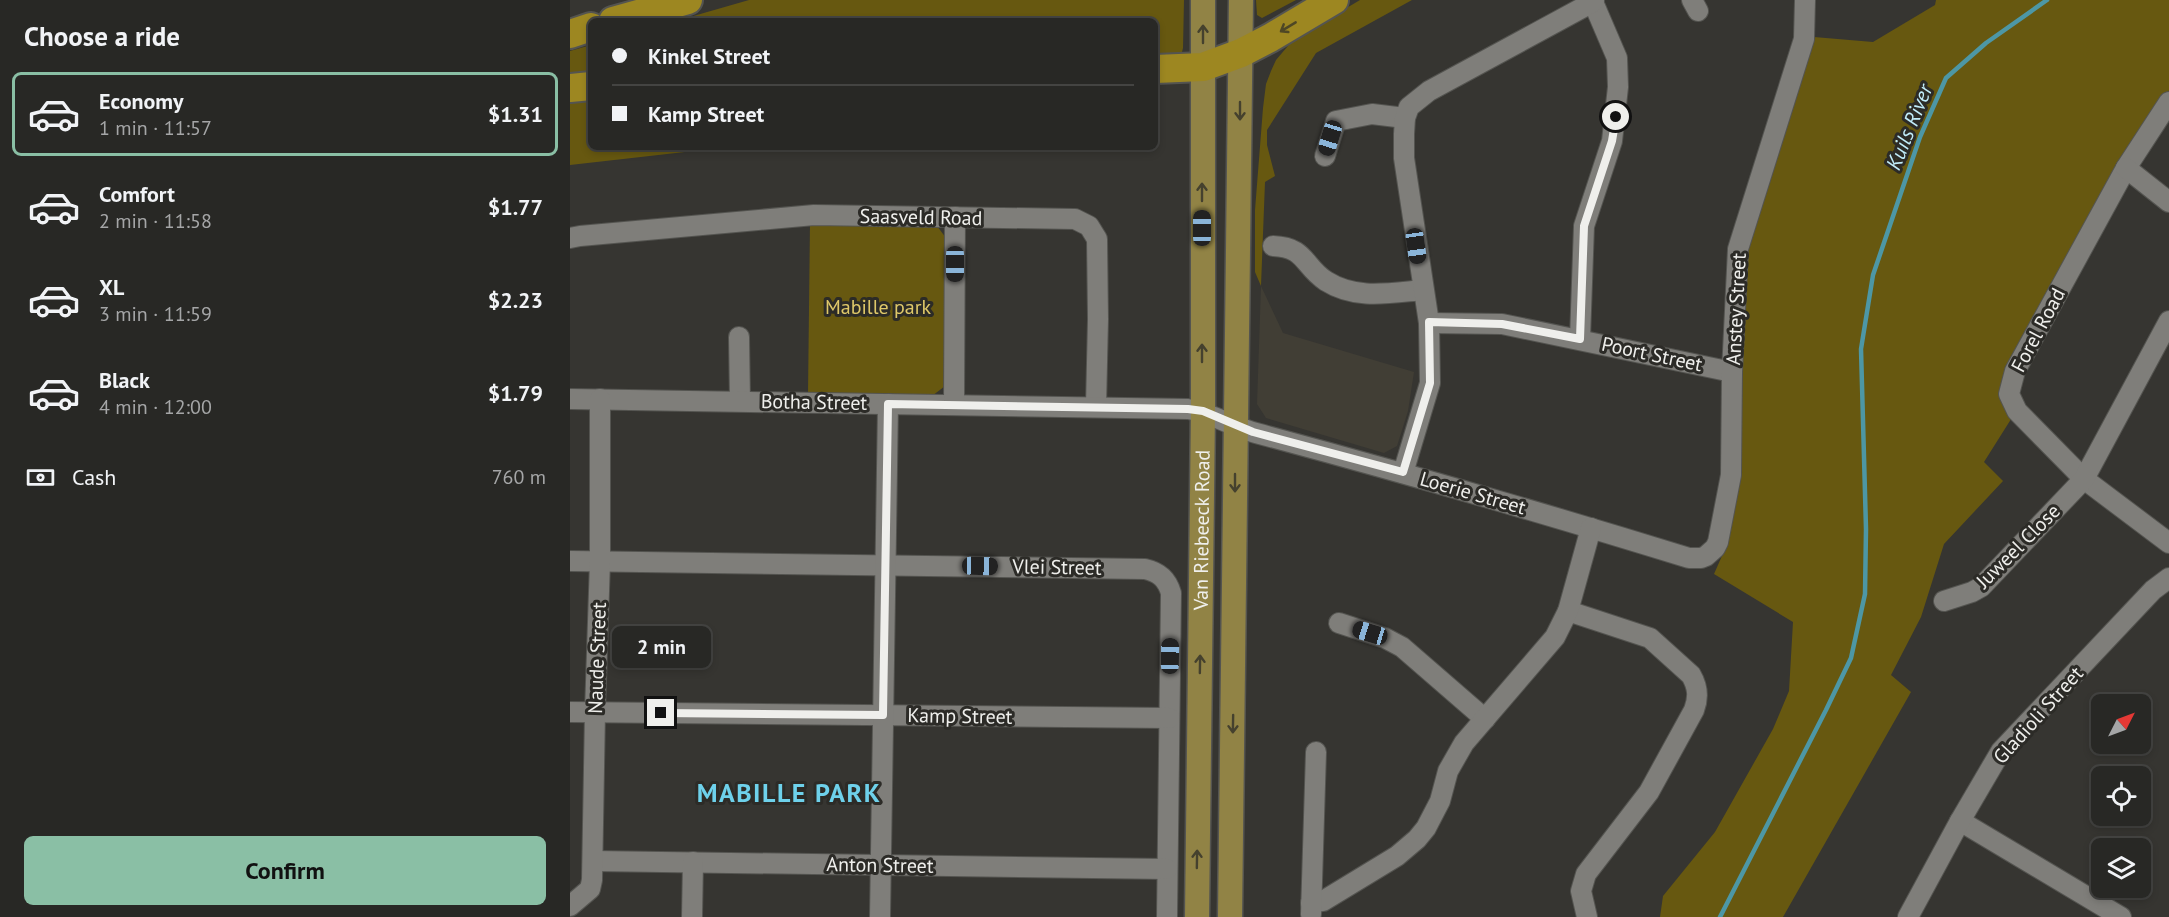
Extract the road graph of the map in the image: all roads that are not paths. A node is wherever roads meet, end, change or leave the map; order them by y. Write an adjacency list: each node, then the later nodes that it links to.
1 (688, 0): 7 (highway)
2 (1203, 0): 11 (main road, Van Riebeeck Road, one-way to 2)
3 (1241, 0): 10 (main road, Van Riebeeck Road)
4 (1334, 0): 10 (highway, one-way to 10)
5 (1805, 0): 28 (street, Anstey Street)
6 (1594, 1): 16 (street); 27 (street)
7 (623, 18)
8 (588, 28): 9 (highway)
9 (570, 34)
10 (1241, 53): 11 (highway); 36 (main road, Van Riebeeck Road, one-way to 36)
11 (1203, 68): 12 (highway); 35 (main road, Van Riebeeck Road, one-way to 11)
12 (1158, 69)
13 (588, 86): 14 (highway)
14 (570, 88)
15 (2169, 102): 18 (street, Forel Road)
16 (1405, 118): 17 (street); 23 (street)
17 (1325, 156)
18 (2126, 168): 19 (street); 38 (street, Forel Road)
19 (2169, 202)
20 (955, 217): 21 (street, Saasveld Road); 33 (street); 34 (street, Saasveld Road)
21 (570, 238)
22 (1274, 246): 23 (street)
23 (1423, 290): 25 (street)
24 (2169, 321): 38 (street, Juweel Close)
25 (1429, 322): 27 (street, Poort Street); 37 (street)
26 (738, 338): 31 (street)
27 (1580, 339): 28 (street, Poort Street)
28 (1732, 372): 42 (street, Anstey Street)
29 (570, 399): 30 (street, Botha Street)
30 (600, 399): 31 (street, Botha Street); 45 (street, Naude Street)
31 (740, 401): 32 (street, Botha Street)
32 (888, 404): 33 (street, Botha Street); 46 (street)
33 (954, 405): 34 (street, Botha Street)
34 (1096, 406): 35 (street, Botha Street)
35 (1203, 411): 36 (street, Loerie Street); 68 (main road, Van Riebeeck Road, one-way to 35)
36 (1235, 424): 37 (street, Loerie Street); 69 (main road, Van Riebeeck Road, one-way to 69)
37 (1403, 472): 40 (street, Loerie Street)
38 (2084, 479): 39 (street, Forel Road); 49 (street, Juweel Close)
39 (2146, 527): 41 (street, Forel Road); 43 (street, Forel Road)
40 (1591, 528): 42 (street, Loerie Street); 50 (street)
41 (2169, 543)
42 (1711, 554)
43 (2169, 554)
44 (570, 561): 45 (street, Vlei Street)
45 (600, 561): 46 (street, Vlei Street); 53 (street, Naude Street)
46 (886, 565): 54 (street); 55 (street, Vlei Street)
47 (2169, 566): 48 (street, Gladioli Street)
48 (2161, 584): 58 (street, Gladioli Street)
49 (1944, 601)
50 (1568, 611): 56 (street); 70 (street)
51 (1339, 623): 56 (street)
52 (570, 712): 53 (street, Kamp Street)
53 (595, 712): 54 (street, Kamp Street); 59 (street, Naude Street)
54 (883, 715): 55 (street, Kamp Street); 61 (street)
55 (1169, 718): 62 (street, Vlei Street)
56 (1485, 718): 64 (street)
57 (1316, 752): 64 (street)
58 (1960, 821): 71 (street, Gladioli Street); 72 (street)
59 (593, 861): 60 (street, Anton Street); 63 (street, Naude Street)
60 (693, 862): 61 (street, Anton Street); 65 (street)
61 (881, 865): 62 (street, Anton Street); 66 (street)
62 (1167, 869): 67 (street, Vlei Street)
63 (570, 906)
64 (1311, 910)
65 (692, 917)
66 (880, 917)
67 (1167, 917)
68 (1197, 917)
69 (1230, 917)
70 (1587, 917)
71 (1908, 917)
72 (2121, 917)

